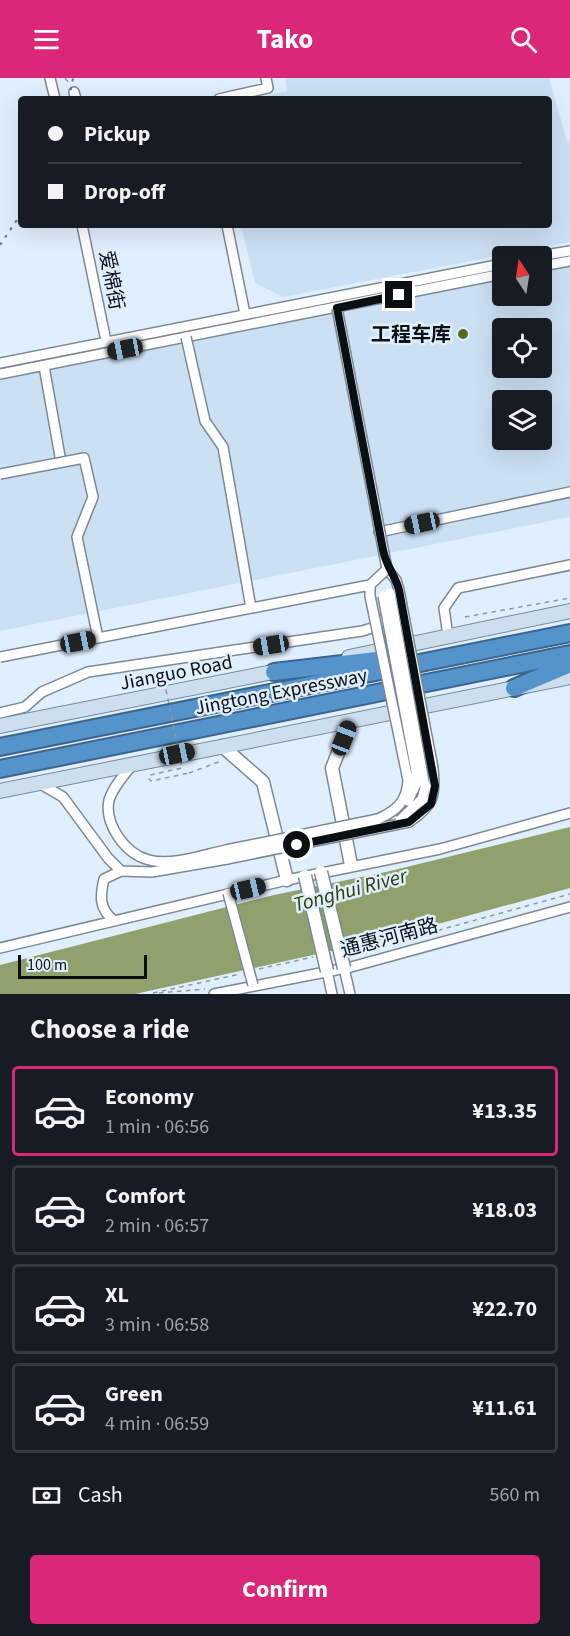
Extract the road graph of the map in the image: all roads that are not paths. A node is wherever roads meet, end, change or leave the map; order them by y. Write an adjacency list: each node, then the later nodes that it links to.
1 (50, 78): 3 (street)
2 (266, 78): 4 (street)
3 (54, 96)
4 (232, 96)
5 (83, 228): 16 (street, 爱棉街)
6 (228, 228): 14 (street)
7 (570, 251): 8 (street)
8 (552, 254)
9 (570, 261): 10 (street)
10 (552, 264)
11 (492, 266): 14 (street)
12 (492, 276): 13 (street)
13 (337, 308): 15 (street); 23 (street, bridge)
14 (246, 314): 16 (street)
15 (186, 337): 18 (street); 28 (street, bridge)
16 (106, 342): 17 (street)
17 (0, 363)
18 (44, 366): 19 (street); 20 (street)
19 (0, 374)
20 (62, 462): 21 (street, bridge); 33 (street, bridge)
21 (0, 474)
22 (570, 492): 23 (street)
23 (379, 532): 25 (street, bridge)
24 (570, 565): 32 (street)
25 (387, 568): 26 (street, bridge); 27 (street)
26 (370, 585): 28 (street, bridge); 50 (street, bridge)
27 (390, 593): 30 (street, bridge); 52 (street, bridge)
28 (251, 608): 33 (street, bridge)
29 (570, 611): 32 (main road, Jianguo Road)
30 (387, 617): 41 (street); 50 (street, bridge)
31 (570, 633): 34 (highway)
32 (448, 636): 38 (main road, Jianguo Road)
33 (98, 638): 36 (street, bridge)
34 (517, 643): 38 (highway); 45 (highway, Jingtong Expressway)
35 (570, 654): 47 (highway, Jingtong Expressway)
36 (0, 657)
37 (570, 664): 40 (highway)
38 (274, 672): 43 (main road, Jianguo Road)
39 (570, 677): 40 (main road)
40 (514, 688): 42 (main road)
41 (0, 713)
42 (350, 723): 44 (main road); 53 (street)
43 (0, 726)
44 (222, 746): 46 (main road); 57 (street)
45 (0, 747)
46 (134, 763): 48 (main road); 52 (street)
47 (0, 769)
48 (39, 783): 49 (main road); 54 (street)
49 (0, 791)
50 (398, 810): 52 (street, bridge)
51 (570, 813): 53 (street)
52 (226, 854): 54 (street)
53 (351, 866): 55 (street)
54 (121, 870): 60 (street)
55 (321, 872): 56 (street); 62 (street, bridge)
56 (305, 876): 57 (street); 63 (street, bridge)
57 (287, 880): 58 (street)
58 (228, 893): 60 (street); 64 (street, bridge)
59 (570, 907): 62 (street, 通惠河南路)
60 (113, 920): 61 (street)
61 (0, 948)
62 (346, 968): 63 (street, 通惠河南路); 67 (street)
63 (327, 971): 64 (street, 通惠河南路); 66 (street)
64 (254, 990): 65 (street, 通惠河南路)
65 (211, 991)
66 (332, 994)
67 (350, 994)

